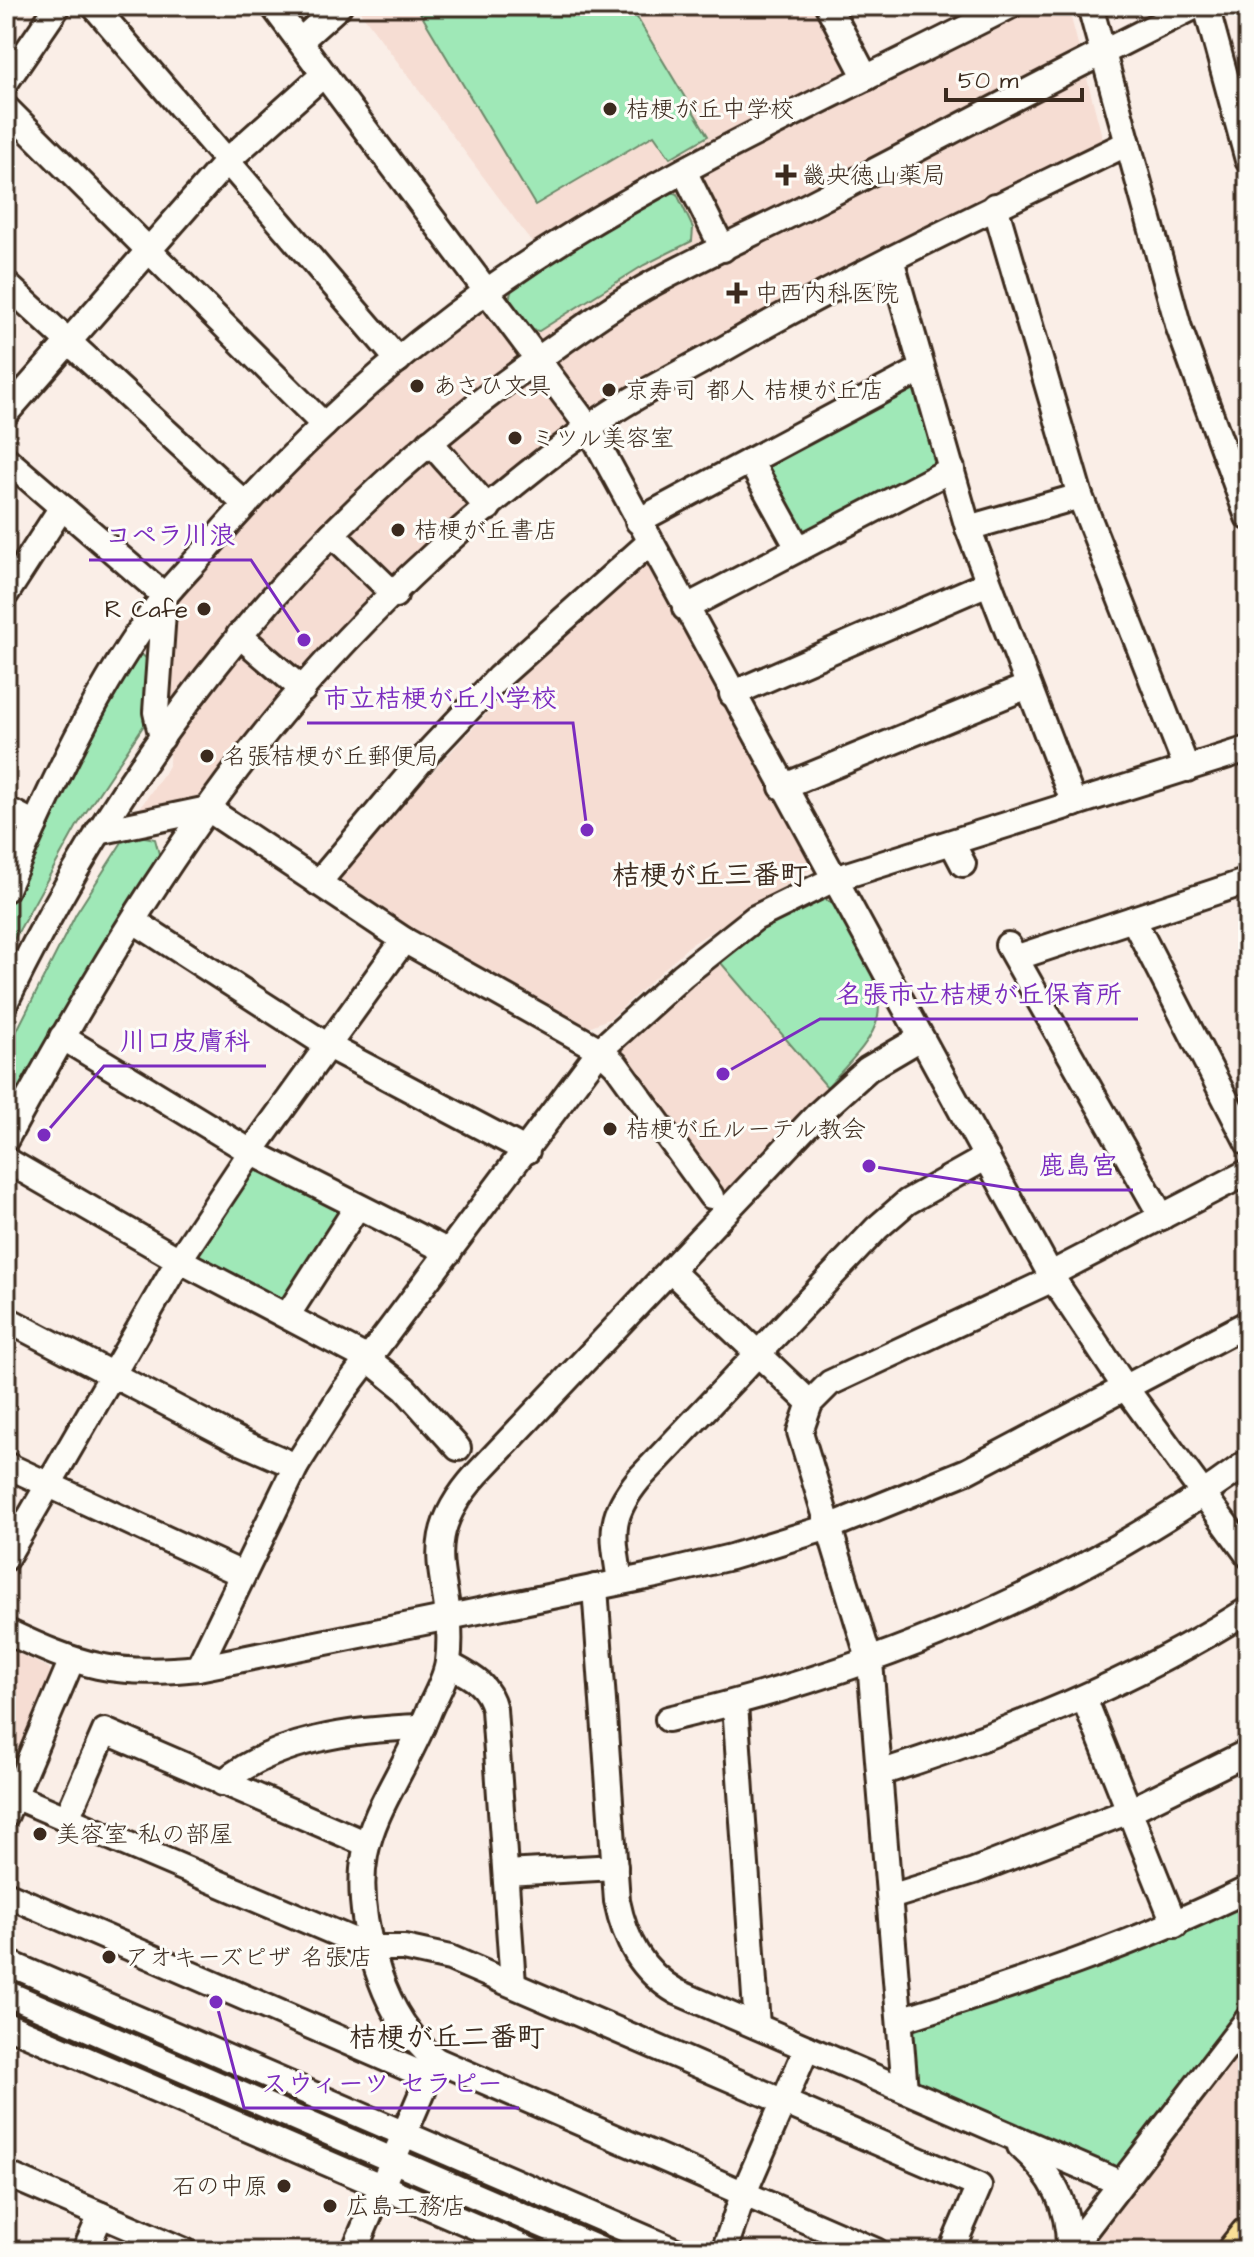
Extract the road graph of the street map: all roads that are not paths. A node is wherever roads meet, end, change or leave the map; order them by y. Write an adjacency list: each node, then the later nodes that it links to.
1 (58, 6): 15 (street)
2 (94, 6): 19 (street)
3 (273, 6): 11 (street)
4 (339, 6): 11 (street)
5 (828, 6): 14 (street)
6 (1010, 6): 10 (street)
7 (1090, 6): 12 (street)
8 (1196, 6): 12 (street)
9 (1206, 6): 17 (street)
10 (965, 16): 14 (street)
11 (300, 41): 13 (street)
12 (1103, 51): 18 (street); 23 (street)
13 (324, 74): 19 (street); 27 (street)
14 (866, 78): 21 (street)
15 (6, 82)
16 (6, 108): 24 (street)
17 (1241, 108): 20 (street)
18 (1128, 143): 22 (street); 43 (street)
19 (228, 160): 24 (street); 30 (street)
20 (1248, 160)
21 (684, 171): 23 (street); 27 (street)
22 (995, 206): 25 (street); 39 (street)
23 (723, 249): 29 (street)
24 (149, 251): 28 (street); 33 (street)
25 (891, 259): 31 (street); 34 (street)
26 (6, 284): 28 (street)
27 (487, 291): 29 (street); 30 (street)
28 (69, 342): 32 (street); 40 (street)
29 (539, 358): 34 (street); 35 (street)
30 (398, 360): 33 (street)
31 (922, 369): 37 (street); 38 (street)
32 (6, 413)
33 (324, 425): 40 (street)
34 (589, 428): 42 (street); 45 (street)
35 (430, 442): 42 (street); 46 (street)
36 (6, 459): 41 (street)
37 (750, 461): 45 (street); 47 (street)
38 (952, 469): 44 (street); 47 (street)
39 (1080, 496): 44 (street); 59 (street)
40 (245, 504): 51 (street)
41 (62, 507): 49 (street); 51 (street)
42 (488, 508): 50 (street)
43 (1248, 517)
44 (968, 528): 48 (street)
45 (644, 532): 52 (street); 70 (street)
46 (332, 534): 50 (street); 53 (street)
47 (798, 548): 52 (street)
48 (988, 583): 54 (street); 56 (street)
49 (6, 594)
50 (395, 595): 55 (street)
51 (165, 596): 57 (street); 64 (street)
52 (685, 608): 56 (street)
53 (239, 635): 55 (street); 57 (street)
54 (1028, 686): 60 (street); 61 (street)
55 (303, 690): 63 (street)
56 (732, 694): 60 (street)
57 (162, 738): 65 (street)
58 (1248, 749): 59 (street)
59 (1187, 769): 61 (street)
60 (782, 787): 68 (street)
61 (1074, 804): 66 (street)
62 (6, 809): 64 (street)
63 (208, 809): 65 (street); 70 (street); 73 (street)
64 (35, 824): 71 (street)
65 (98, 832): 75 (street)
66 (952, 843): 67 (street); 68 (street)
67 (963, 864)
68 (834, 879): 77 (street); 79 (street)
69 (1248, 881): 72 (street)
70 (318, 883): 74 (street)
71 (6, 889)
72 (1133, 919): 81 (street); 89 (street)
73 (134, 921): 76 (street); 78 (street)
74 (404, 940): 78 (street); 79 (street)
75 (6, 1001)
76 (62, 1037): 80 (street); 83 (street)
77 (919, 1039): 84 (street); 92 (street)
78 (328, 1046): 82 (street); 83 (street)
79 (600, 1050): 82 (street); 87 (street)
80 (6, 1139)
81 (1248, 1143)
82 (527, 1151): 90 (street)
83 (251, 1152): 88 (street); 91 (street)
84 (987, 1157): 93 (street); 97 (street)
85 (6, 1160): 91 (street)
86 (1248, 1172): 89 (street)
87 (711, 1196)
88 (357, 1207): 90 (street); 94 (street)
89 (1162, 1217): 93 (street)
90 (449, 1252): 98 (street)
91 (179, 1260): 94 (street); 99 (street)
92 (670, 1270): 97 (street); 115 (street)
93 (1052, 1276): 100 (street); 101 (street)
94 (287, 1316): 98 (street)
95 (6, 1319): 99 (street)
96 (1248, 1323): 100 (street)
97 (756, 1355): 101 (street); 112 (street)
98 (368, 1359): 102 (street); 105 (street)
99 (113, 1375): 105 (street); 106 (street)
100 (1125, 1387): 107 (street); 108 (street)
101 (810, 1403): 108 (street)
102 (458, 1448)
103 (1248, 1462): 107 (street)
104 (6, 1465): 106 (street)
105 (296, 1466): 111 (street)
106 (50, 1486): 110 (street); 111 (street)
107 (1202, 1496): 109 (street); 118 (street)
108 (829, 1527): 112 (street); 118 (street)
109 (1248, 1555)
110 (6, 1558)
111 (242, 1574): 120 (street)
112 (620, 1581): 113 (street)
113 (595, 1587): 115 (street); 132 (street)
114 (1248, 1610): 121 (street)
115 (447, 1619): 119 (street); 120 (street)
116 (6, 1631): 117 (street)
117 (71, 1662): 120 (street); 128 (street)
118 (870, 1662): 122 (street); 126 (street)
119 (448, 1664): 124 (street); 133 (street)
120 (198, 1668)
121 (1084, 1698): 126 (street); 129 (street)
122 (735, 1704): 123 (street); 145 (street)
123 (668, 1719)
124 (422, 1727): 127 (street); 131 (street)
125 (1248, 1752): 129 (street)
126 (880, 1773): 136 (street)
127 (222, 1783): 130 (street); 131 (street)
128 (10, 1805): 130 (street)
129 (1129, 1811): 136 (street); 137 (street)
130 (67, 1818): 138 (street)
131 (367, 1844): 138 (street)
132 (615, 1867): 133 (street); 145 (street)
133 (506, 1873): 140 (street)
134 (1248, 1889): 137 (street)
135 (6, 1894): 147 (street)
136 (890, 1897): 143 (street)
137 (1175, 1925): 143 (street)
138 (371, 1948): 140 (street); 147 (street)
139 (6, 1962): 150 (street)
140 (513, 1984): 149 (street)
141 (6, 1993): 152 (street)
142 (1248, 2019): 154 (street)
143 (900, 2020): 148 (street)
144 (6, 2025): 155 (street)
145 (757, 2026): 146 (street)
146 (807, 2048): 148 (street); 149 (street)
147 (432, 2068): 150 (street); 156 (street)
148 (905, 2090): 151 (street)
149 (784, 2103): 156 (street); 167 (street)
150 (403, 2134): 152 (street); 164 (street)
151 (1010, 2136): 154 (street); 168 (street)
152 (393, 2159): 155 (street); 163 (street)
153 (6, 2174): 157 (street)
154 (1120, 2183): 168 (street)
155 (382, 2186): 161 (street); 162 (street)
156 (743, 2195): 165 (street); 166 (street)
157 (101, 2215): 159 (street); 160 (street)
158 (1248, 2236): 169 (highway)
159 (85, 2251)
160 (185, 2251)
161 (354, 2251)
162 (532, 2251)
163 (603, 2251)
164 (676, 2251)
165 (724, 2251)
166 (876, 2251)
167 (951, 2251)
168 (1069, 2251)
169 (1236, 2251)

